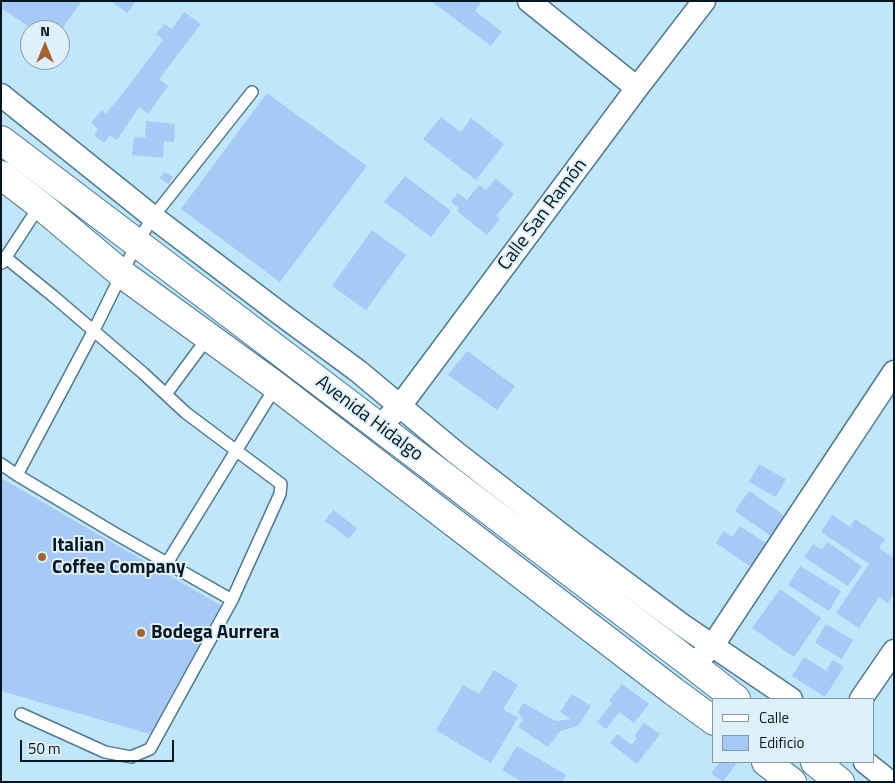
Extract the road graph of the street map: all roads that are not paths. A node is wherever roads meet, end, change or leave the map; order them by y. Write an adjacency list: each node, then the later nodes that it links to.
1 (529, 1): 3 (street)
2 (704, 1): 3 (street, Calle San Ramón)
3 (637, 88): 18 (street, Calle San Ramón)
4 (252, 92): 9 (lane)
5 (1, 95): 9 (street)
6 (1, 140): 10 (main road, Avenida Hidalgo)
7 (1, 175): 8 (main road, Avenida Hidalgo)
8 (40, 205): 11 (lane); 12 (main road, Avenida Hidalgo)
9 (153, 216): 10 (lane); 18 (street)
10 (137, 243): 12 (lane); 19 (main road, Avenida Hidalgo)
11 (3, 261): 13 (lane)
12 (122, 274): 13 (lane); 14 (main road, Avenida Hidalgo)
13 (94, 330): 17 (lane); 22 (lane)
14 (208, 336): 16 (main road, Avenida Hidalgo); 17 (lane)
15 (894, 372): 25 (street)
16 (276, 386): 20 (lane); 32 (main road, Avenida Hidalgo)
17 (166, 394): 20 (lane)
18 (400, 406): 19 (street, Calle San Ramón); 25 (street)
19 (380, 427): 27 (main road, Avenida Hidalgo)
20 (237, 451): 23 (lane); 24 (lane)
21 (1, 464): 22 (lane)
22 (17, 474): 23 (lane)
23 (167, 563): 24 (lane)
24 (232, 600): 31 (lane)
25 (713, 645): 27 (street); 29 (street)
26 (894, 651): 30 (street)
27 (694, 666): 28 (main road, Avenida Hidalgo)
28 (735, 698)
29 (789, 698)
30 (862, 698)
31 (21, 714)
32 (712, 720)
33 (767, 763): 36 (main road)
34 (817, 763): 37 (main road)
35 (866, 763): 38 (street)
36 (792, 782)
37 (840, 782)
38 (890, 782)

